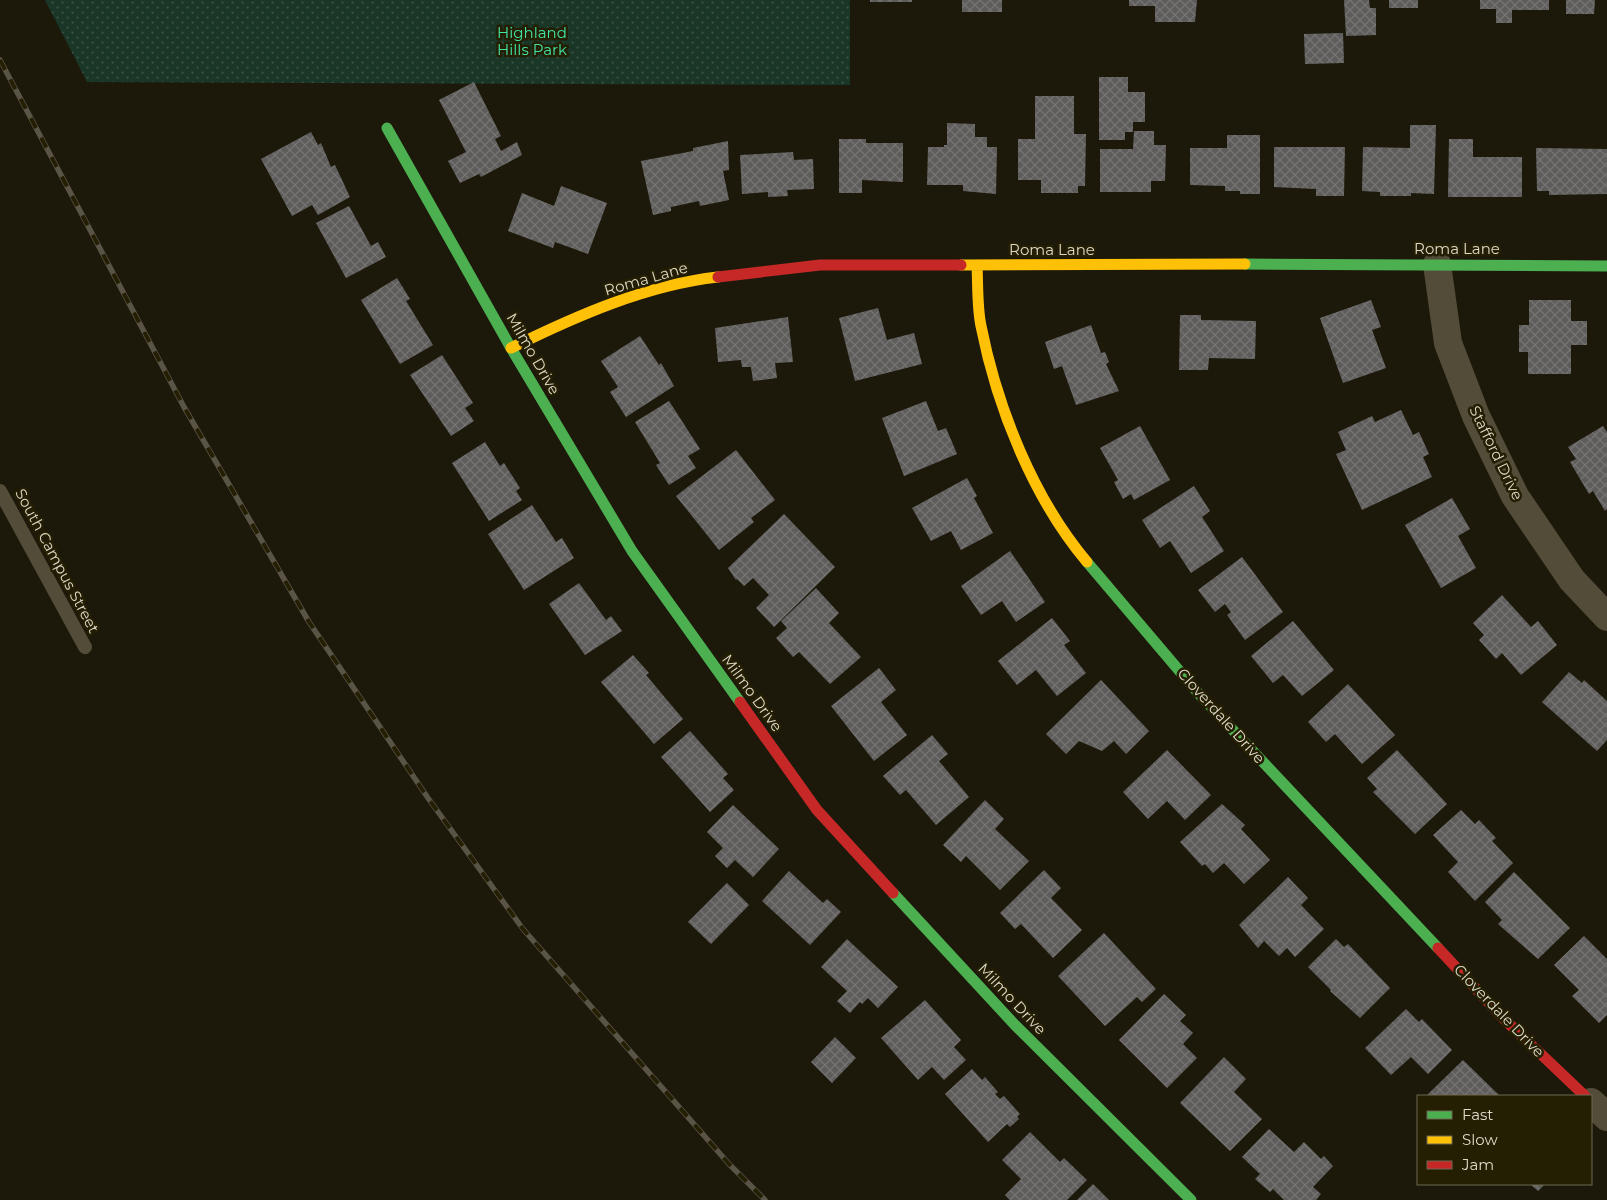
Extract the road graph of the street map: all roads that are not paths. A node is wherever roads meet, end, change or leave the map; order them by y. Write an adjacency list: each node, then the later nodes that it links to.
1 (387, 128): 5 (street, Milmo Drive)
2 (1437, 264): 3 (street, Roma Lane); 4 (street, Roma Lane); 7 (street, Stafford Drive)
3 (977, 265): 5 (street, Roma Lane); 9 (street, Cloverdale Drive)
4 (1607, 266)
5 (511, 348): 12 (street, Milmo Drive)
6 (0, 491): 8 (lane, South Campus Street)
7 (1607, 617)
8 (85, 647)
9 (1584, 1095)
10 (1592, 1103): 11 (street)
11 (1607, 1117)
12 (1191, 1200)

